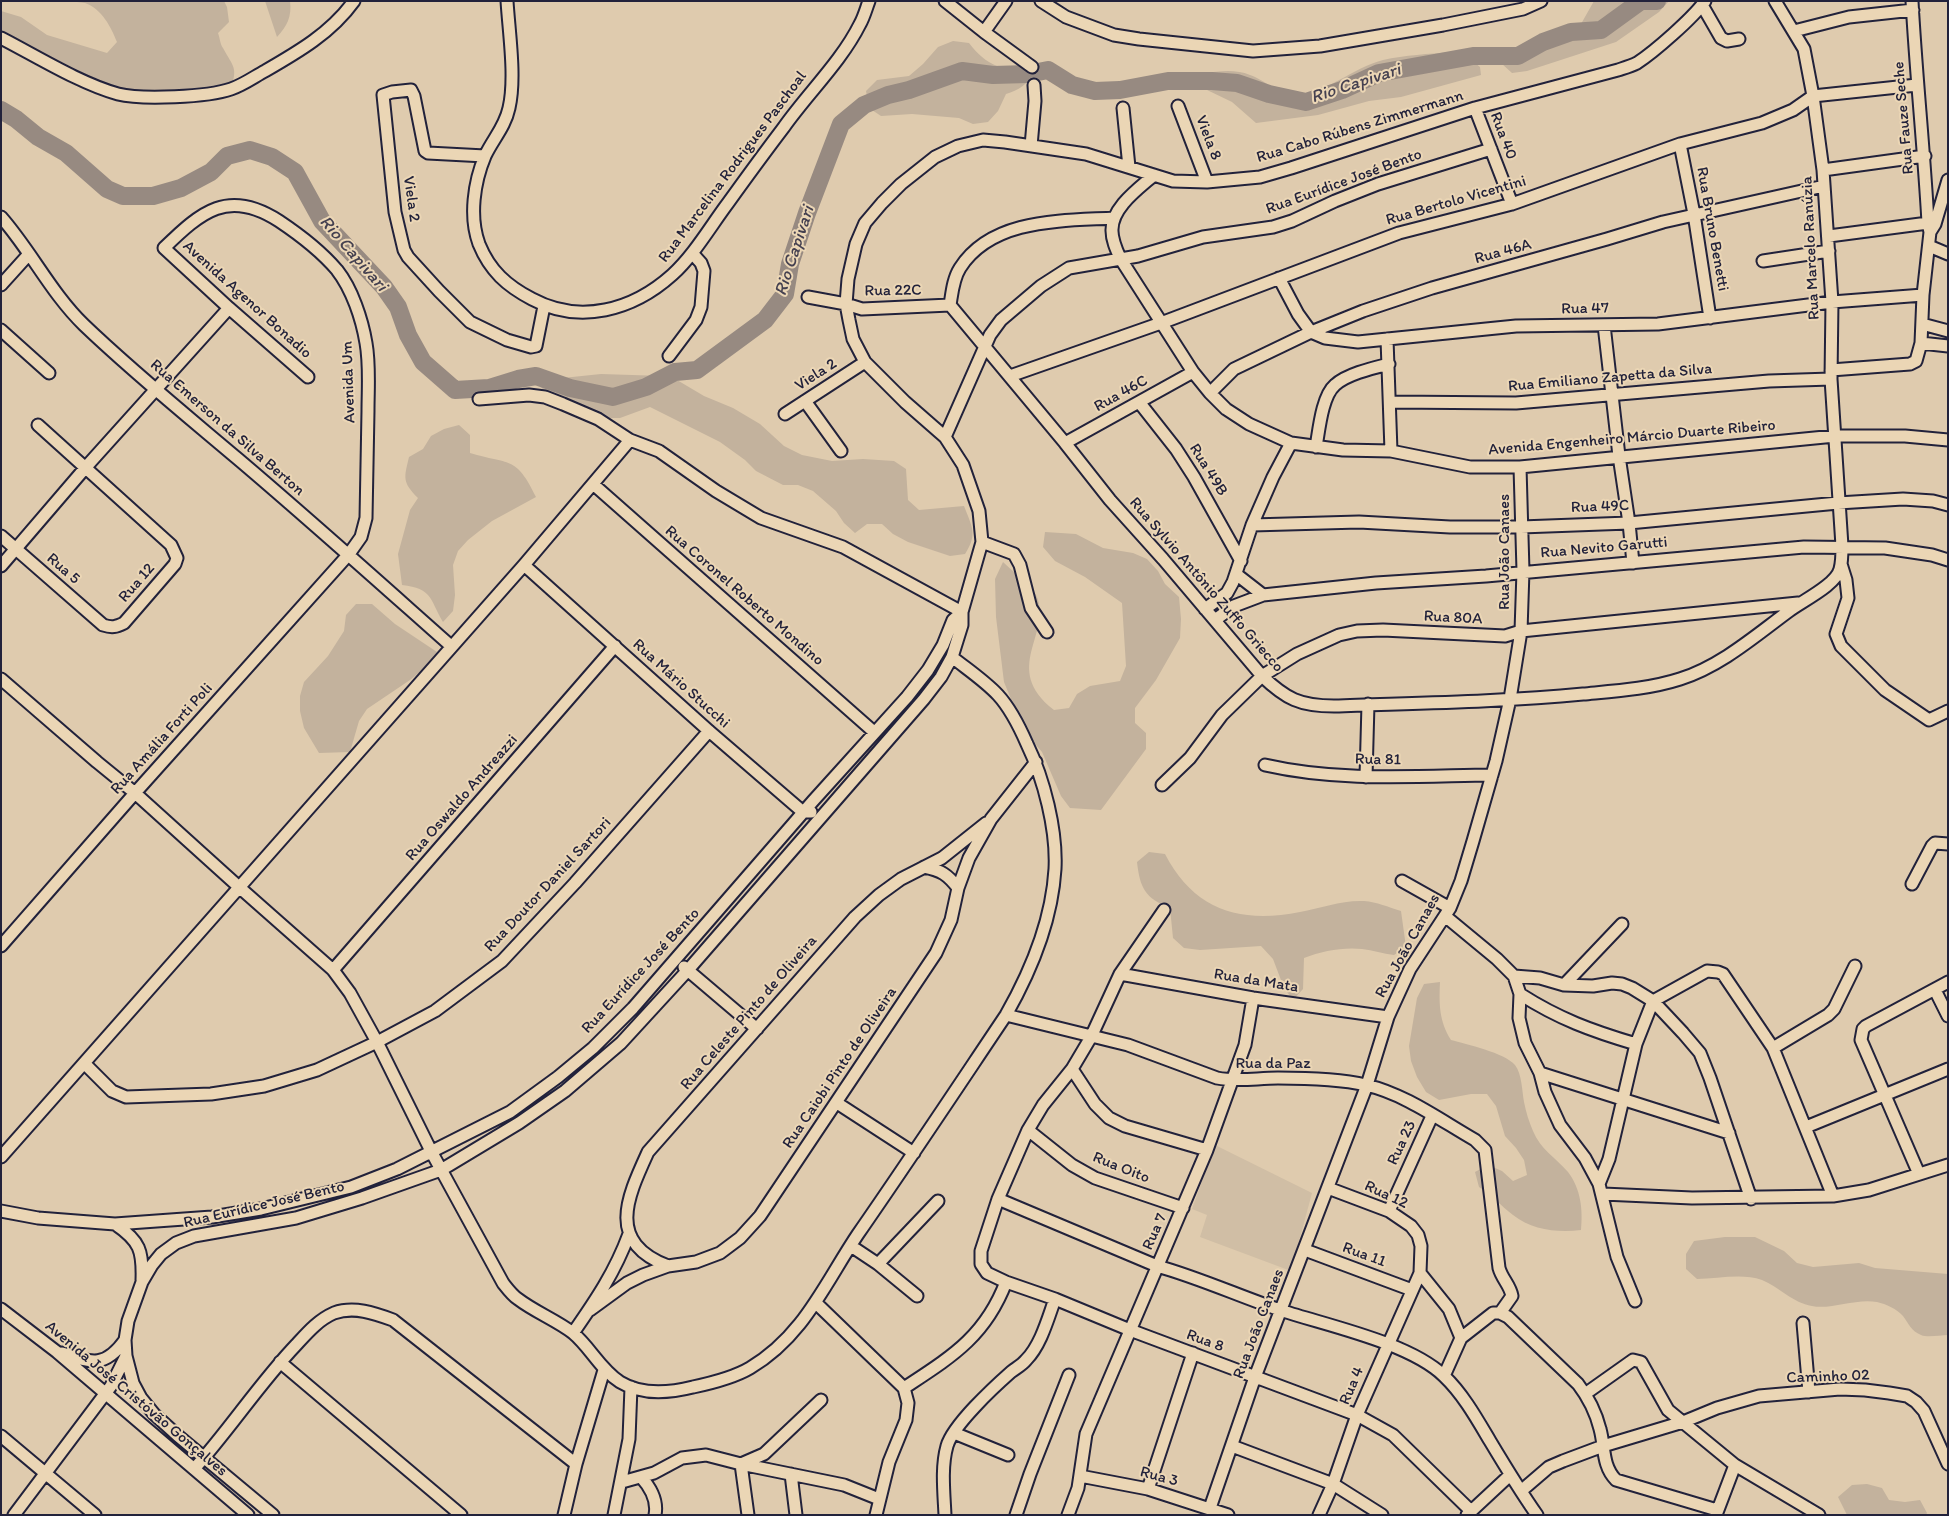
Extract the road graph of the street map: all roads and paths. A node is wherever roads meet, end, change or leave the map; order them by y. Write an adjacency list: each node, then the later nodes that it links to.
1 (354, 1): 13 (street)
2 (507, 1): 25 (street, Rua Marcelina Rodrigues Paschoal)
3 (869, 1): 43 (street, Rua Marcelina Rodrigues Paschoal)
4 (945, 1): 12 (street)
5 (1006, 1): 12 (street)
6 (1541, 1): 8 (street)
7 (1775, 1): 11 (street, Rua Marcelo Ranúzia)
8 (1045, 2)
9 (1704, 3): 14 (street); 21 (street, Rua Cabo Rúbens Zimmermann)
10 (1913, 5): 11 (street); 16 (street, Rua Fauze Seche)
11 (1794, 31): 18 (street, Rua Marcelo Ranúzia)
12 (984, 32): 15 (street)
13 (1, 38)
14 (1739, 39)
15 (1032, 67)
16 (1917, 85): 18 (street, Rua Bertolo Vicentini); 26 (street, Rua Fauze Seche)
17 (1034, 86): 23 (street)
18 (1813, 96): 22 (street, Rua Bertolo Vicentini); 28 (street, Rua Marcelo Ranúzia)
19 (1178, 106): 30 (street, Viela 8)
20 (1123, 108): 27 (street)
21 (1475, 108): 24 (street, Rua 40); 30 (street, Rua Cabo Rúbens Zimmermann)
22 (1680, 144): 34 (street, Rua Bertolo Vicentini); 35 (street, Rua Bruno Benetti)
23 (1030, 146): 27 (street, Rua Cabo Rúbens Zimmermann); 53 (street, Rua Cabo Rúbens Zimmermann)
24 (1491, 149): 34 (street, Rua 40); 46 (street, Rua Eurídice José Bento)
25 (486, 156): 55 (street, Rua Marcelina Rodrigues Paschoal); 55 (street, Viela 2)
26 (1925, 156): 28 (street); 33 (street, Rua Fauze Seche)
27 (1129, 167): 29 (street, Rua Cabo Rúbens Zimmermann)
28 (1823, 170): 32 (street, Rua Marcelo Ranúzia)
29 (1154, 175): 30 (street, Rua Cabo Rúbens Zimmermann); 37 (street)
30 (1207, 182)
31 (1946, 185): 33 (street); 38 (street)
32 (1824, 186): 35 (street, Rua 46A); 39 (street, Rua Marcelo Ranúzia)
33 (1926, 188): 38 (street, Rua Fauze Seche)
34 (1512, 204): 48 (street, Rua Bertolo Vicentini)
35 (1694, 214): 57 (street, Rua Bruno Benetti); 63 (street, Rua 46A)
36 (1, 217): 44 (street, Rua Emerson da Silva Berton)
37 (1114, 218): 46 (street, Avenida Engenheiro Márcio Duarte Ribeiro); 54 (street)
38 (1931, 226): 39 (street); 40 (street)
39 (1829, 236): 42 (street, Rua Marcelo Ranúzia)
40 (1929, 246): 45 (street); 50 (street)
41 (164, 248): 56 (street, Avenida Agenor Bonadio); 107 (street, Avenida Um)
42 (1830, 252): 47 (street); 52 (street, Rua Marcelo Ranúzia)
43 (692, 253): 55 (street, Rua Marcelina Rodrigues Paschoal); 68 (street)
44 (30, 254): 49 (street); 76 (street, Rua Emerson da Silva Berton)
45 (1948, 254)
46 (1120, 258): 58 (street, Avenida Engenheiro Márcio Duarte Ribeiro); 66 (street, Rua Eurídice José Bento)
47 (1763, 261)
48 (1279, 278): 58 (street, Rua Bertolo Vicentini); 63 (street)
49 (1, 284)
50 (1923, 295): 52 (street, Rua 47); 59 (street)
51 (808, 297): 53 (street, Rua 22C)
52 (1832, 302): 57 (street, Rua 47); 73 (street, Rua Marcelo Ranúzia)
53 (846, 304): 54 (street, Rua 22C); 69 (street, Rua Cabo Rúbens Zimmermann)
54 (950, 305): 66 (street, Rua Sylvio Antônio Zuffo Griecco)
55 (544, 306)
56 (229, 308): 74 (street, Avenida Agenor Bonadio); 76 (street)
57 (1710, 318): 60 (street, Rua 47)
58 (1161, 323): 71 (street, Avenida Engenheiro Márcio Duarte Ribeiro); 75 (street, Rua Bertolo Vicentini)
59 (1922, 324): 62 (street); 65 (street)
60 (1604, 325): 64 (street, Rua 47); 78 (street)
61 (1, 330): 72 (street)
62 (1948, 331)
63 (1311, 332): 64 (street, Rua 47); 77 (street, Rua 46A)
64 (1387, 339): 70 (street)
65 (1921, 343): 67 (street); 73 (street, Rua Emiliano Zapetta da Silva)
66 (985, 346): 75 (street, Rua Sylvio Antônio Zuffo Griecco); 86 (street, Rua Eurídice José Bento)
67 (1948, 346)
68 (669, 356)
69 (865, 362): 80 (street, Viela 2); 86 (street, Rua Cabo Rúbens Zimmermann)
70 (1388, 364): 82 (street); 91 (street)
71 (1192, 372): 77 (street, Avenida Engenheiro Márcio Duarte Ribeiro); 81 (street, Rua 46C)
72 (49, 373)
73 (1831, 374): 78 (street, Rua Emiliano Zapetta da Silva); 85 (street, Rua Marcelo Ranúzia)
74 (308, 376)
75 (1010, 376): 90 (street, Rua Sylvio Antônio Zuffo Griecco)
76 (157, 390): 95 (street); 107 (street, Rua Emerson da Silva Berton)
77 (1210, 393): 89 (street, Avenida Engenheiro Márcio Duarte Ribeiro)
78 (1611, 394): 82 (street, Rua Emiliano Zapetta da Silva); 94 (street)
79 (479, 399): 87 (street)
80 (805, 401): 83 (street, Viela 2); 92 (street)
81 (1139, 402): 90 (street, Rua 46C); 109 (street, Rua 49B)
82 (1390, 402): 93 (street)
83 (785, 414)
84 (38, 425): 95 (street)
85 (1835, 436): 88 (street, Avenida Engenheiro Márcio Duarte Ribeiro); 94 (street, Avenida Engenheiro Márcio Duarte Ribeiro); 98 (street, Rua Marcelo Ranúzia)
86 (945, 437): 104 (street, Rua Eurídice José Bento)
87 (630, 440): 97 (street); 119 (street)
88 (1948, 440)
89 (1291, 443): 91 (street, Avenida Engenheiro Márcio Duarte Ribeiro); 101 (street)
90 (1065, 444): 118 (street, Rua Sylvio Antônio Zuffo Griecco)
91 (1316, 447): 93 (street, Avenida Engenheiro Márcio Duarte Ribeiro)
92 (841, 451)
93 (1391, 451): 96 (street, Avenida Engenheiro Márcio Duarte Ribeiro)
94 (1619, 456): 96 (street, Avenida Engenheiro Márcio Duarte Ribeiro); 100 (street)
95 (86, 467): 106 (street); 121 (street, Rua 12)
96 (1520, 467): 102 (street, Rua João Canaes)
97 (593, 484): 112 (street); 133 (street, Rua Coronel Roberto Mondino)
98 (1838, 503): 99 (street, Rua 49C); 100 (street, Rua 49C); 105 (street)
99 (1948, 505)
100 (1629, 523): 102 (street, Rua 49C); 110 (street)
101 (1252, 524): 102 (street, Rua 49C); 109 (street)
102 (1521, 527): 114 (street, Rua João Canaes)
103 (1, 536): 106 (street, Rua 5)
104 (982, 542): 119 (street, Rua Eurídice José Bento); 123 (street)
105 (1842, 546): 108 (street, Rua Nevito Garutti); 110 (street, Rua Nevito Garutti); 111 (street)
106 (16, 550): 113 (street); 121 (street, Rua 5)
107 (349, 554): 124 (street, Rua Emerson da Silva Berton); 139 (street, Rua Amália Forti Poli)
108 (1948, 560)
109 (1241, 561): 115 (street)
110 (1633, 563): 114 (street, Rua Nevito Garutti)
111 (1841, 564): 117 (street, Rua Sylvio Antônio Zuffo Griecco); 131 (street)
112 (524, 565): 124 (street); 125 (street, Rua Mário Stucchi)
113 (1, 566)
114 (1523, 572): 116 (street, Rua Nevito Garutti); 122 (street, Rua João Canaes)
115 (1236, 574): 116 (street); 118 (street)
116 (1263, 595): 120 (street, Rua Nevito Garutti)
117 (1800, 603): 122 (street, Rua 80A); 129 (street, Rua Sylvio Antônio Zuffo Griecco)
118 (1205, 609): 120 (street, Rua Sylvio Antônio Zuffo Griecco)
119 (962, 612): 126 (street, Rua Eurídice José Bento); 133 (street, Rua Eurídice José Bento)
120 (1215, 620): 127 (street, Rua Sylvio Antônio Zuffo Griecco)
121 (103, 626)
122 (1521, 630): 127 (street, Rua 80A); 129 (street, Rua João Canaes)
123 (1047, 632)
124 (451, 646): 147 (street)
125 (615, 646): 132 (street, Rua Mário Stucchi); 155 (street, Rua Oswaldo Andreazzi)
126 (952, 657): 134 (street); 141 (street, Rua Eurídice José Bento)
127 (1262, 676): 130 (street, Rua Sylvio Antônio Zuffo Griecco); 138 (street, Rua 80A)
128 (1, 679): 139 (street)
129 (1510, 699): 130 (street, Rua Sylvio Antônio Zuffo Griecco); 136 (street, Rua João Canaes)
130 (1368, 704): 137 (street)
131 (1948, 711)
132 (709, 731): 140 (street, Rua Mário Stucchi); 170 (street, Rua Doutor Daniel Sartori)
133 (874, 732): 140 (street, Rua Eurídice José Bento)
134 (1036, 762): 142 (street, Rua Caiobi Pinto de Oliveira); 165 (street)
135 (1265, 764): 137 (street, Rua 81)
136 (1492, 775): 137 (street, Rua 81); 150 (street, Rua João Canaes)
137 (1366, 777)
138 (1162, 786)
139 (135, 793): 147 (street); 152 (street, Rua Amália Forti Poli)
140 (803, 812): 141 (street); 153 (street, Rua Eurídice José Bento)
141 (824, 813): 156 (street, Rua Eurídice José Bento)
142 (991, 819): 144 (street, Rua Celeste Pinto de Oliveira); 148 (street, Rua Caiobi Pinto de Oliveira)
143 (1948, 844): 146 (street)
144 (924, 867): 148 (street); 168 (street, Rua Celeste Pinto de Oliveira)
145 (1402, 881): 150 (street)
146 (1912, 884)
147 (239, 888): 155 (street); 173 (street)
148 (958, 888): 181 (street, Rua Caiobi Pinto de Oliveira)
149 (1164, 910): 157 (street)
150 (1447, 912): 158 (street); 167 (street, Rua João Canaes)
151 (1622, 924): 160 (street)
152 (1, 946)
153 (676, 960): 156 (street); 187 (street, Rua Eurídice José Bento)
154 (1855, 966): 172 (street)
155 (334, 970): 170 (street)
156 (688, 970): 168 (street); 191 (street, Rua Eurídice José Bento)
157 (1120, 974): 163 (street, Rua da Mata); 169 (street)
158 (1514, 976): 160 (street); 162 (street)
159 (1948, 982): 161 (street)
160 (1564, 985): 164 (street)
161 (1935, 990): 166 (street); 179 (street)
162 (1520, 994): 171 (street); 176 (street)
163 (1254, 998): 167 (street, Rua da Mata); 177 (street, Rua 7)
164 (1653, 1001): 171 (street); 172 (street); 185 (street)
165 (1006, 1015): 169 (street, Rua da Paz); 188 (street)
166 (1948, 1016)
167 (1388, 1017): 178 (street, Rua João Canaes)
168 (757, 1029): 203 (street, Rua Celeste Pinto de Oliveira)
169 (1091, 1037): 174 (street); 177 (street, Rua da Paz)
170 (377, 1042): 173 (street, Rua Doutor Daniel Sartori); 187 (street)
171 (1636, 1044): 180 (street)
172 (1773, 1048): 183 (street)
173 (84, 1063): 189 (street)
174 (1072, 1069): 184 (street); 186 (street)
175 (1948, 1069): 179 (street)
176 (1540, 1073): 180 (street); 194 (street)
177 (1233, 1081): 178 (street, Rua da Paz); 186 (street, Rua 7)
178 (1367, 1085): 182 (street, Rua da Paz); 193 (street, Rua João Canaes)
179 (1885, 1096): 183 (street); 192 (street)
180 (1622, 1100): 185 (street); 194 (street)
181 (837, 1103): 188 (street); 207 (street, Rua Caiobi Pinto de Oliveira)
182 (1432, 1116): 201 (street, Rua 23); 220 (street, Rua da Paz)
183 (1806, 1127): 195 (street)
184 (1028, 1130): 197 (street); 199 (street, Rua Oito)
185 (1729, 1134): 196 (street)
186 (1207, 1150): 199 (street, Rua 7)
187 (432, 1153): 191 (street); 202 (street, Rua Eurídice José Bento)
188 (914, 1153): 204 (street)
189 (1, 1157)
190 (1948, 1165): 192 (street)
191 (441, 1170): 210 (street, Rua Eurídice José Bento); 223 (street)
192 (1919, 1174): 195 (street)
193 (1328, 1188): 201 (street, Rua 12); 205 (street, Rua João Canaes)
194 (1601, 1189): 196 (street); 215 (street)
195 (1833, 1196): 196 (street)
196 (1751, 1198)
197 (998, 1199): 208 (street); 211 (street, Rua 8)
198 (938, 1201): 206 (street)
199 (1183, 1208): 208 (street, Rua 7)
200 (1, 1211): 202 (street, Rua Eurídice José Bento)
201 (1389, 1211): 209 (street, Rua 12)
202 (115, 1224): 210 (street)
203 (629, 1234): 207 (street); 218 (street, Rua Caiobi Pinto de Oliveira)
204 (850, 1246): 206 (street); 216 (street)
205 (1305, 1250): 212 (street, Rua 11); 219 (street, Rua João Canaes)
206 (878, 1264): 213 (street)
207 (668, 1266): 218 (street, Rua Caiobi Pinto de Oliveira)
208 (1157, 1266): 219 (street); 222 (street, Rua 7)
209 (1420, 1273): 212 (street, Rua 4); 224 (street)
210 (142, 1282): 225 (street, Rua Eurídice José Bento)
211 (1006, 1282): 214 (street, Rua 8); 236 (street)
212 (1412, 1290): 226 (street, Rua 4)
213 (917, 1296)
214 (1055, 1299): 222 (street, Rua 8); 243 (street)
215 (1635, 1301)
216 (816, 1303): 235 (street); 236 (street)
217 (1, 1309): 227 (street, Avenida José Cristóvão Gonçalves)
218 (590, 1310): 223 (street, Rua Caiobi Pinto de Oliveira)
219 (1281, 1310): 226 (street); 234 (street, Rua João Canaes)
220 (1500, 1313): 224 (street); 239 (street)
221 (1803, 1322): 237 (street)
222 (1130, 1330): 228 (street, Rua 8); 258 (street, Rua 7)
223 (574, 1333): 231 (street)
224 (1461, 1338): 233 (street)
225 (125, 1340): 227 (street); 229 (street, Avenida José Cristóvão Gonçalves)
226 (1387, 1344): 233 (street); 241 (street, Rua 4)
227 (58, 1352): 238 (street, Avenida José Cristóvão Gonçalves)
228 (1193, 1353): 234 (street, Rua 8); 261 (street)
229 (126, 1356): 238 (street); 248 (street, Avenida José Cristóvão Gonçalves)
230 (280, 1362): 248 (street); 249 (street); 273 (street)
231 (604, 1370): 235 (street); 249 (street)
232 (1070, 1375): 281 (street)
233 (1444, 1376): 256 (street)
234 (1255, 1377): 241 (street, Rua 8); 245 (street, Rua João Canaes)
235 (631, 1387): 259 (street)
236 (904, 1388): 264 (street)
237 (1809, 1392): 242 (street, Caminho 02); 251 (street, Caminho 02)
238 (105, 1393): 253 (street, Avenida José Cristóvão Gonçalves); 254 (street)
239 (1585, 1394): 242 (street); 246 (street)
240 (821, 1400): 250 (street)
241 (1357, 1415): 260 (street, Rua 4); 267 (street, Rua 8)
242 (1683, 1422): 246 (street, Caminho 02); 252 (street)
243 (954, 1433): 247 (street); 280 (street)
244 (1, 1436): 254 (street)
245 (1232, 1446): 260 (street); 265 (street, Rua João Canaes)
246 (1603, 1446): 262 (street, Caminho 02); 266 (street)
247 (1008, 1454)
248 (205, 1457): 253 (street); 272 (street, Avenida José Cristóvão Gonçalves)
249 (576, 1464): 274 (street)
250 (741, 1464): 255 (street); 257 (street); 277 (street)
251 (1948, 1464)
252 (1735, 1466): 266 (street); 287 (street)
253 (194, 1470): 263 (street, Avenida José Cristóvão Gonçalves)
254 (46, 1473): 268 (street); 269 (street)
255 (791, 1474): 264 (street); 278 (street)
256 (1510, 1475): 262 (street); 267 (street)
257 (641, 1476): 259 (street); 276 (street)
258 (1080, 1476): 261 (street, Rua 3); 282 (street, Rua 7)
259 (622, 1482): 275 (street)
260 (1333, 1484): 284 (street, Rua 4); 285 (street)
261 (1148, 1489): 265 (street, Rua 3)
262 (1521, 1491): 286 (street)
263 (229, 1499): 270 (street); 271 (street, Avenida José Cristóvão Gonçalves)
264 (879, 1499): 279 (street)
265 (1210, 1508): 283 (street, Rua 3)
266 (1717, 1512)
267 (1469, 1513)
268 (14, 1515)
269 (95, 1515)
270 (235, 1515)
271 (248, 1515)
272 (273, 1515)
273 (461, 1515)
274 (564, 1515)
275 (614, 1515)
276 (655, 1515)
277 (748, 1515)
278 (796, 1515)
279 (876, 1515)
280 (945, 1515)
281 (1016, 1515)
282 (1068, 1515)
283 (1228, 1515)
284 (1319, 1515)
285 (1382, 1515)
286 (1537, 1515)
287 (1819, 1515)

